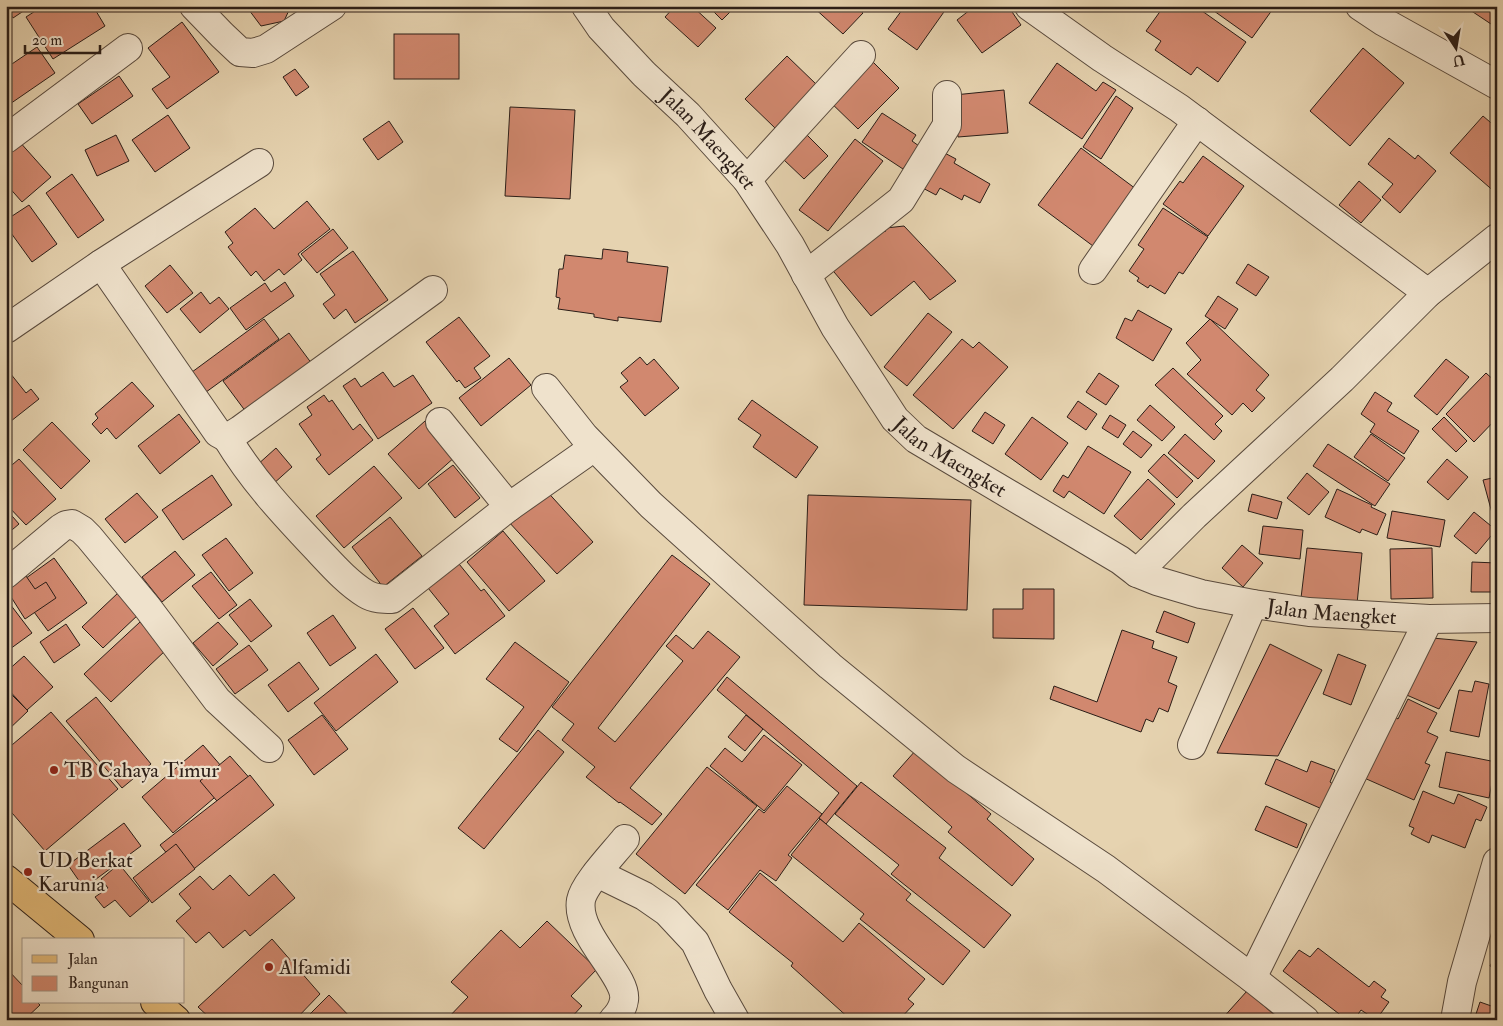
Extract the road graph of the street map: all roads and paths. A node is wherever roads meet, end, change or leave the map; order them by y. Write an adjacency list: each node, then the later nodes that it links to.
1 (194, 6): 5 (street)
2 (586, 6): 13 (street, Jalan Maengket)
3 (1029, 6): 10 (street)
4 (1360, 6): 8 (street)
5 (319, 10)
6 (128, 48): 11 (street)
7 (861, 55): 13 (street)
8 (1497, 85)
9 (947, 95): 17 (street)
10 (1197, 121): 16 (street); 19 (street)
11 (6, 139)
12 (259, 164): 15 (street)
13 (747, 180): 17 (street, Jalan Maengket)
14 (1497, 238): 19 (street)
15 (101, 264): 20 (street); 23 (street)
16 (1094, 270)
17 (806, 275): 26 (street, Jalan Maengket)
18 (433, 290): 23 (street)
19 (1428, 294): 26 (street)
20 (6, 330)
21 (546, 388): 38 (street)
22 (440, 422): 25 (street)
23 (227, 438): 25 (street)
24 (584, 455): 25 (street)
25 (509, 507)
26 (1138, 573): 28 (street, Jalan Maengket)
27 (6, 574): 32 (street)
28 (1253, 604): 30 (street, Jalan Maengket); 31 (street)
29 (1497, 618): 30 (street, Jalan Maengket)
30 (1429, 619): 38 (street)
31 (1192, 745)
32 (269, 748)
33 (625, 838): 35 (street)
34 (1497, 862): 44 (street)
35 (597, 873): 41 (street); 42 (street)
36 (6, 879): 37 (main road)
37 (78, 938)
38 (1252, 978): 43 (street)
39 (157, 1004): 40 (main road)
40 (176, 1020)
41 (614, 1020)
42 (735, 1020)
43 (1305, 1020)
44 (1455, 1020)

